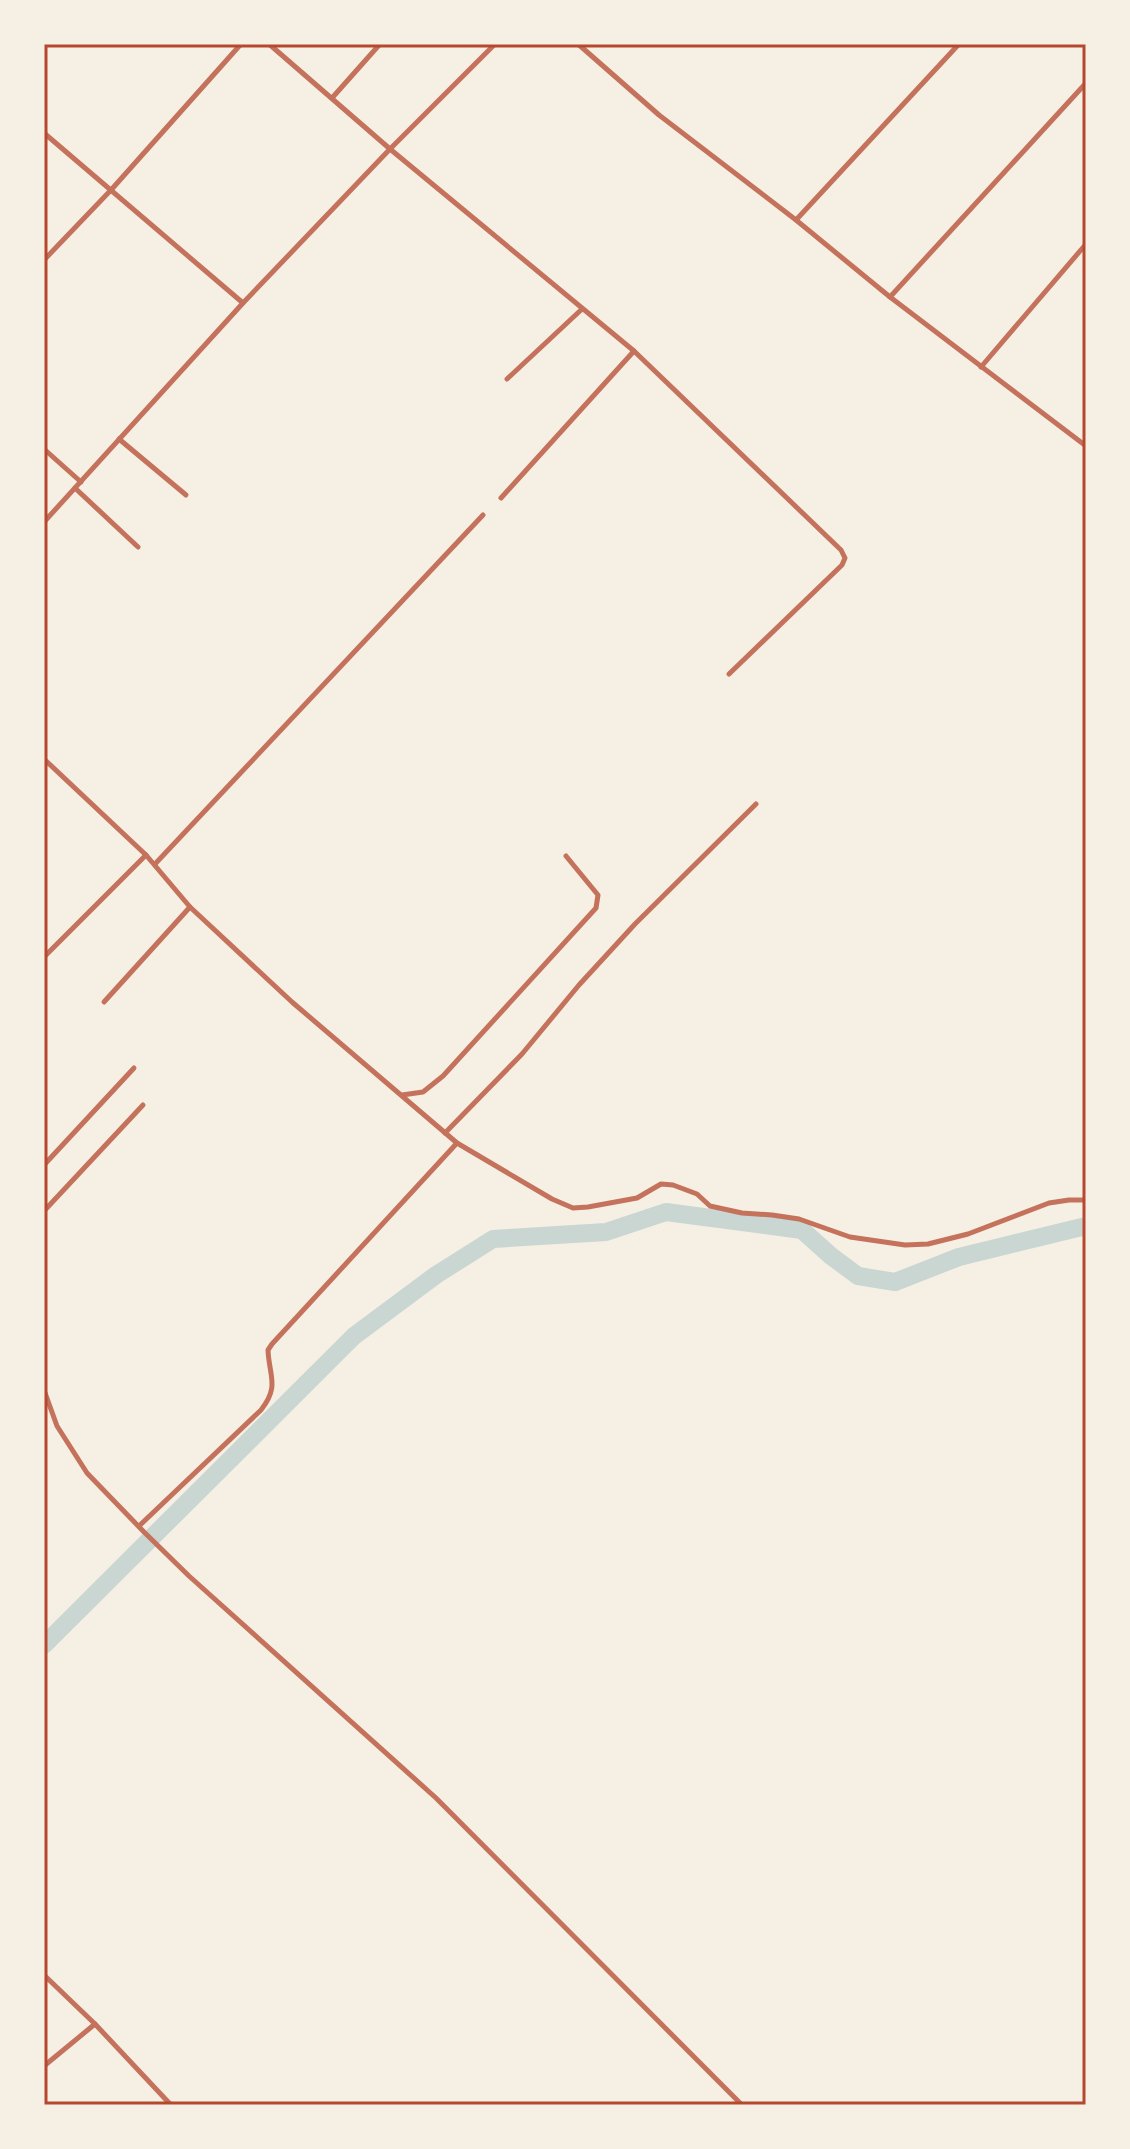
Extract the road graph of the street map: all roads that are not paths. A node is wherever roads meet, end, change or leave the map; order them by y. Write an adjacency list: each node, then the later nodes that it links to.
1 (241, 44): 11 (street)
2 (269, 44): 8 (street)
3 (380, 44): 8 (street)
4 (495, 44): 10 (street)
5 (578, 44): 12 (street)
6 (959, 44): 12 (street)
7 (1086, 83): 15 (street)
8 (332, 98): 10 (street)
9 (44, 133): 11 (street)
10 (390, 149): 16 (street); 17 (street)
11 (111, 190): 14 (street); 16 (street)
12 (796, 220): 15 (street)
13 (1086, 244): 19 (street)
14 (44, 260)
15 (890, 297): 19 (street)
16 (243, 303): 21 (street)
17 (582, 309): 18 (street); 20 (street)
18 (634, 351): 27 (street); 31 (street)
19 (981, 367): 22 (street)
20 (507, 379)
21 (119, 439): 24 (street); 26 (street)
22 (1086, 446)
23 (44, 449): 24 (street)
24 (81, 482): 25 (street)
25 (75, 488): 29 (street); 30 (street)
26 (186, 495)
27 (501, 498)
28 (483, 515): 36 (street)
29 (44, 522)
30 (138, 547)
31 (729, 674)
32 (44, 759): 34 (street)
33 (756, 804): 43 (street)
34 (146, 855): 36 (street); 38 (street)
35 (566, 856): 41 (street)
36 (155, 865): 37 (street)
37 (190, 907): 39 (street); 41 (street)
38 (44, 957)
39 (104, 1002)
40 (134, 1068): 45 (street)
41 (401, 1096): 43 (street)
42 (143, 1105): 47 (street)
43 (445, 1133): 44 (street)
44 (457, 1143): 46 (street); 49 (street)
45 (44, 1165)
46 (1086, 1200)
47 (44, 1211)
48 (44, 1390): 49 (street)
49 (139, 1526): 54 (street)
50 (44, 1975): 51 (street)
51 (95, 2024): 52 (street); 53 (street)
52 (44, 2066)
53 (171, 2105)
54 (742, 2105)

